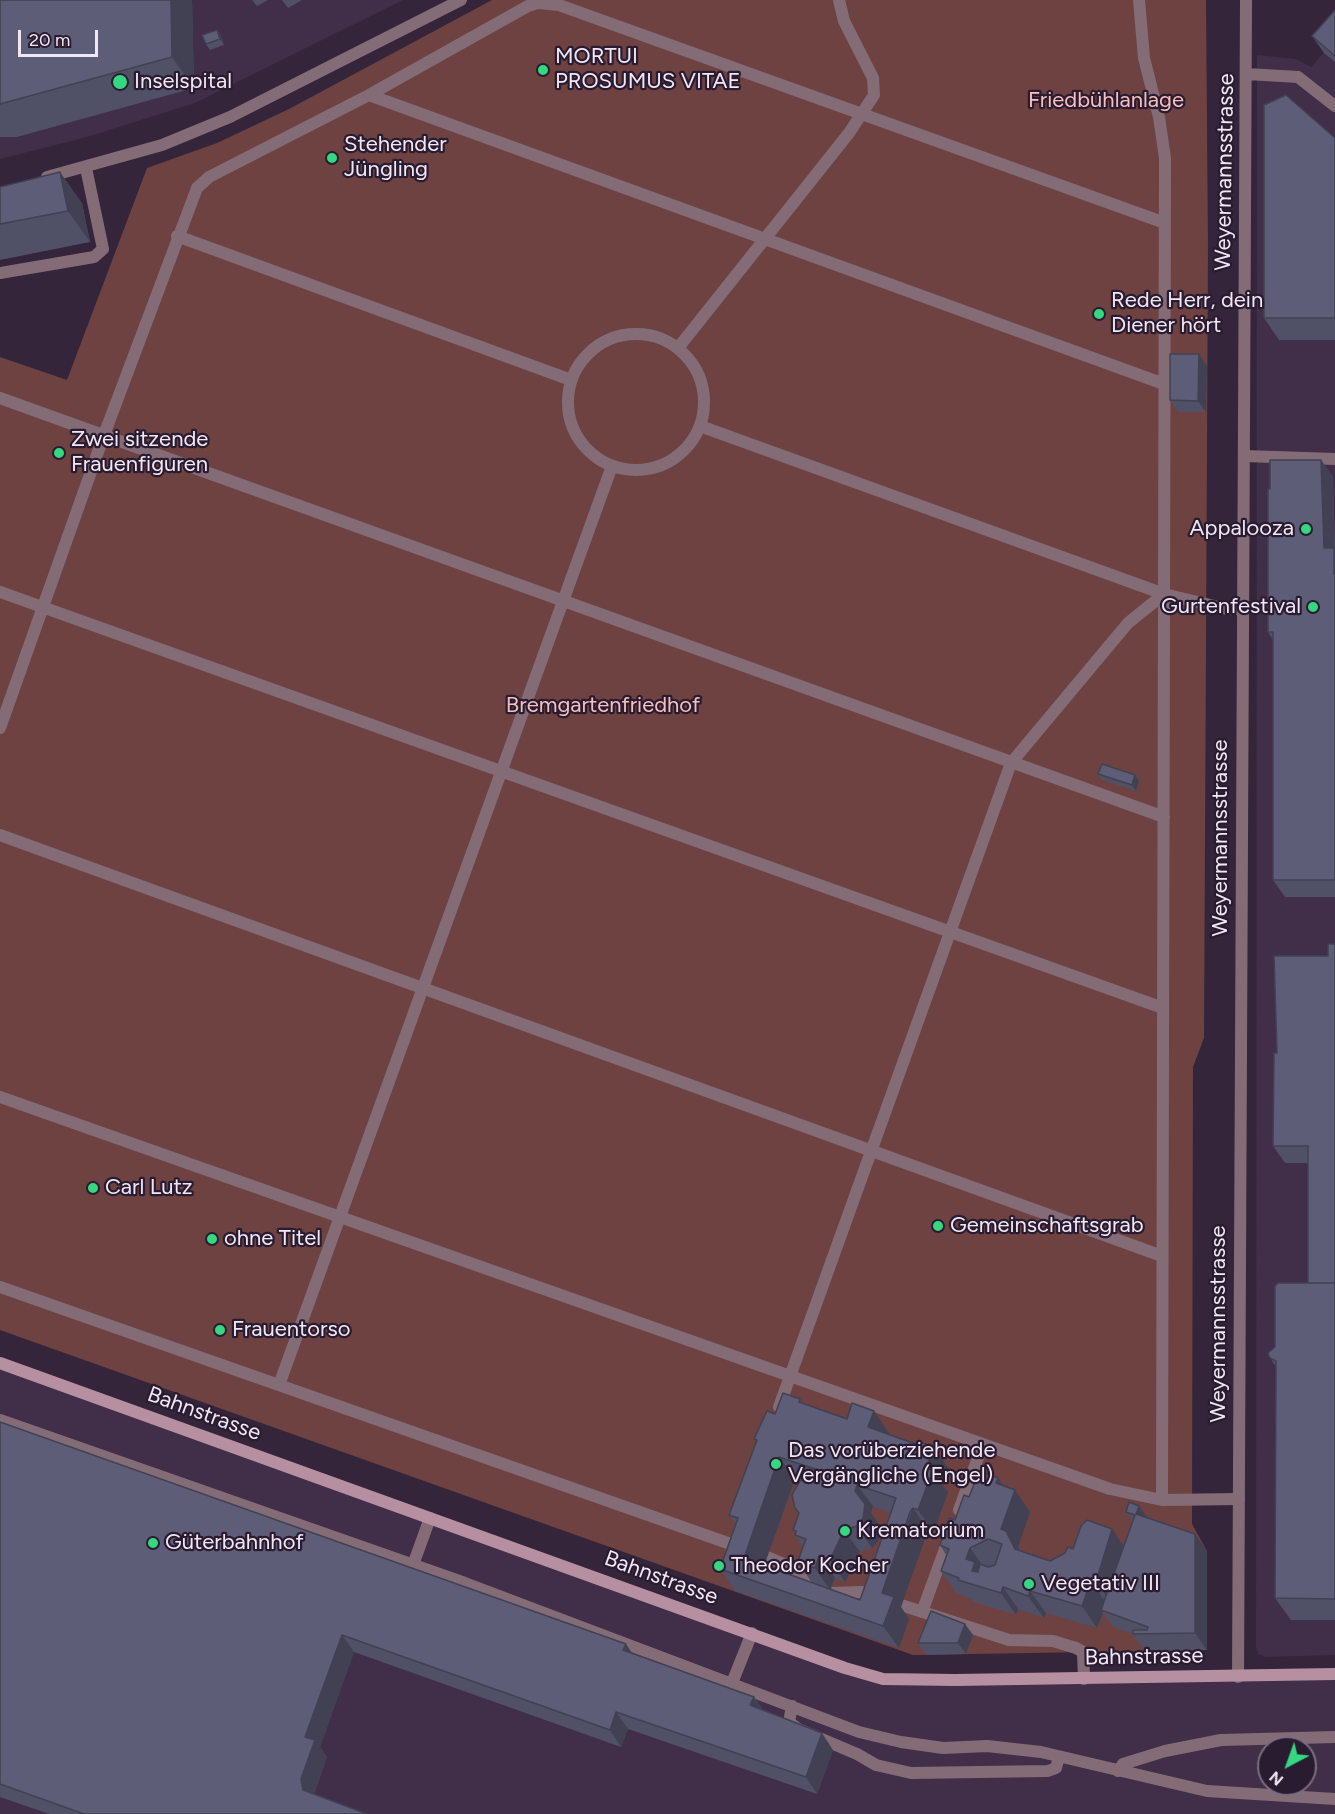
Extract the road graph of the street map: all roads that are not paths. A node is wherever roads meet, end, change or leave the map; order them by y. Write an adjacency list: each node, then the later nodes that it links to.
1 (461, 0): 9 (street)
2 (839, 0): 8 (street)
3 (1139, 0): 11 (street)
4 (1246, 0): 5 (street, Weyermannsstrasse)
5 (1247, 74): 7 (street); 21 (street, Weyermannsstrasse)
6 (369, 95): 8 (street); 12 (street); 13 (street)
7 (1335, 106)
8 (861, 115): 11 (street); 13 (street)
9 (86, 168): 10 (street); 14 (street)
10 (37, 180)
11 (1165, 223): 17 (street)
12 (177, 236): 16 (street); 20 (street)
13 (765, 240): 15 (street); 17 (street)
14 (0, 273)
15 (678, 348): 16 (street); 19 (street)
16 (571, 380): 23 (street)
17 (1164, 384): 25 (street)
18 (0, 398): 20 (street)
19 (700, 426): 23 (street); 25 (street)
20 (104, 435): 26 (street); 27 (street)
21 (1244, 456): 22 (street); 28 (street, Weyermannsstrasse)
22 (1335, 459)
23 (612, 466): 26 (street)
24 (0, 591): 27 (street)
25 (1164, 594): 28 (street); 30 (street); 32 (street)
26 (563, 602): 30 (street); 31 (street)
27 (43, 607): 29 (street); 31 (street)
28 (1243, 609): 48 (street, Weyermannsstrasse)
29 (0, 728)
30 (1011, 763): 32 (street); 34 (street)
31 (501, 772): 34 (street); 35 (street)
32 (1164, 817): 36 (street)
33 (0, 834): 35 (street)
34 (949, 932): 36 (street); 38 (street)
35 (423, 988): 38 (street); 39 (street)
36 (1163, 1008): 40 (street)
37 (0, 1097): 39 (street)
38 (871, 1150): 40 (street); 43 (street)
39 (339, 1217): 43 (street); 44 (street)
40 (1162, 1256): 49 (street)
41 (0, 1287): 44 (street)
42 (1, 1367): 50 (street, Bahnstrasse)
43 (790, 1377): 46 (street); 47 (street)
44 (279, 1385): 51 (street)
45 (0, 1420): 53 (street)
46 (774, 1422)
47 (983, 1444): 49 (street); 56 (street)
48 (1239, 1499): 49 (street); 59 (street, Weyermannsstrasse)
49 (1162, 1500)
50 (430, 1518): 53 (street); 57 (street, Bahnstrasse)
51 (749, 1551)
52 (767, 1557): 54 (street)
53 (413, 1565): 61 (street)
54 (883, 1598)
55 (901, 1605): 56 (street)
56 (922, 1612): 60 (street)
57 (752, 1633): 60 (street, Bahnstrasse); 61 (street)
58 (1335, 1674): 59 (street, Bahnstrasse)
59 (1238, 1677): 60 (street, Bahnstrasse)
60 (1084, 1679)
61 (732, 1683): 62 (street)
62 (792, 1706): 64 (street); 64 (street)
63 (1335, 1737): 65 (street)
64 (1059, 1757): 65 (street)
65 (1118, 1771): 66 (street)
66 (1335, 1799)

